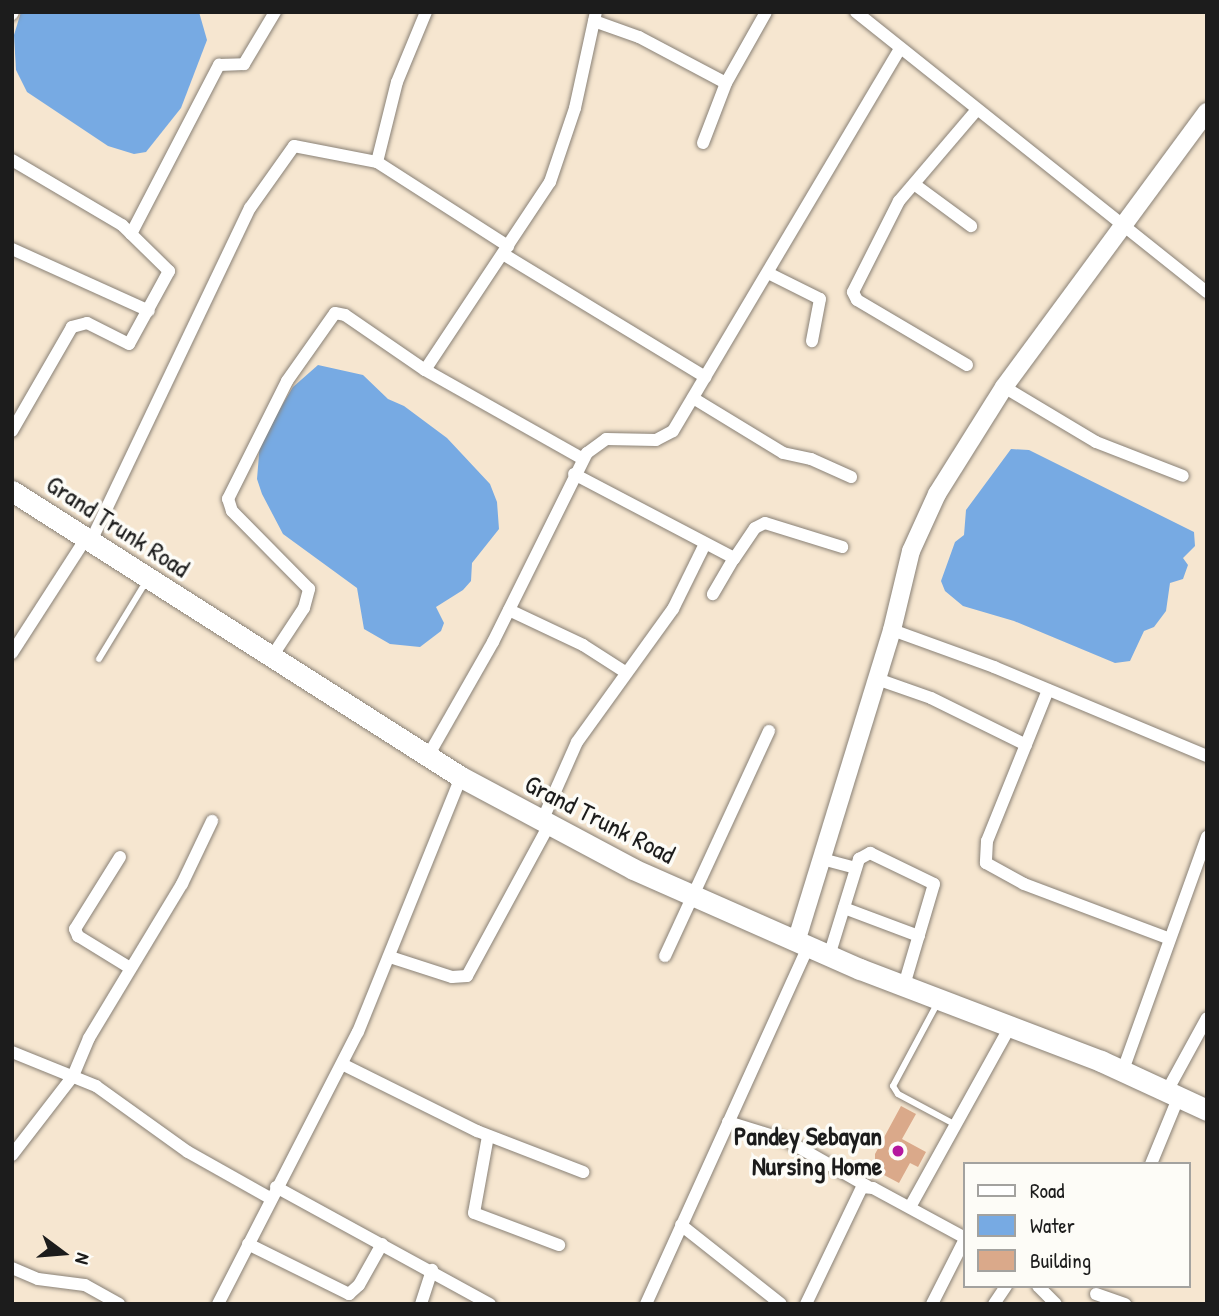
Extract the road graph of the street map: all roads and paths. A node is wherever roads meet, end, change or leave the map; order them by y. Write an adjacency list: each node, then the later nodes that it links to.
1 (275, 12): 16 (street)
2 (426, 12): 12 (street)
3 (766, 12): 7 (street)
4 (856, 12): 6 (street)
5 (595, 17): 7 (street); 18 (street)
6 (900, 51): 8 (street); 19 (street)
7 (726, 83): 10 (street)
8 (976, 111): 13 (street); 15 (street)
9 (1207, 112): 15 (street)
10 (703, 143)
11 (12, 160): 16 (street)
12 (377, 162): 18 (street); 34 (street)
13 (914, 184): 14 (street); 23 (street)
14 (971, 226)
15 (1124, 229): 20 (street); 26 (street)
16 (131, 234): 21 (street)
17 (12, 249): 21 (street)
18 (506, 250): 24 (street); 25 (street)
19 (768, 273): 22 (street); 25 (street)
20 (1207, 292)
21 (149, 311): 28 (street)
22 (812, 341)
23 (967, 365)
24 (425, 370): 29 (street); 43 (street)
25 (705, 377): 27 (street)
26 (1004, 387): 31 (street); 41 (street)
27 (693, 398): 29 (street); 32 (street)
28 (12, 431)
29 (583, 459): 30 (street)
30 (574, 474): 35 (street); 40 (street)
31 (1184, 476)
32 (851, 477)
33 (12, 491): 34 (main road, Grand Trunk Road)
34 (89, 539): 38 (main road, Grand Trunk Road); 42 (street)
35 (705, 544): 37 (street); 45 (street)
36 (842, 547): 37 (street)
37 (734, 559): 39 (street)
38 (148, 579): 43 (main road, Grand Trunk Road); 44 (lane)
39 (713, 594)
40 (509, 610): 45 (street); 51 (street)
41 (892, 630): 46 (street); 47 (street)
42 (12, 653)
43 (271, 658): 51 (main road, Grand Trunk Road)
44 (99, 659)
45 (625, 673): 54 (street)
46 (877, 678): 49 (street); 57 (street)
47 (1048, 690): 49 (street); 50 (street)
48 (769, 731): 59 (street)
49 (1026, 745): 62 (street)
50 (1207, 756)
51 (428, 757): 52 (main road, Grand Trunk Road)
52 (461, 777): 54 (main road, Grand Trunk Road); 66 (street)
53 (212, 821): 67 (street)
54 (546, 823): 59 (main road, Grand Trunk Road); 66 (street)
55 (1207, 837): 62 (street)
56 (120, 857): 67 (street)
57 (822, 859): 58 (street); 63 (street)
58 (856, 868): 60 (street); 61 (street)
59 (695, 898): 63 (main road, Grand Trunk Road); 64 (street)
60 (844, 908): 61 (street); 65 (street)
61 (919, 936): 68 (street)
62 (1168, 938): 74 (street)
63 (789, 939): 65 (main road, Grand Trunk Road); 78 (street)
64 (665, 956)
65 (829, 956): 68 (main road, Grand Trunk Road)
66 (390, 957): 73 (street)
67 (130, 968): 75 (street)
68 (904, 985): 69 (main road, Grand Trunk Road)
69 (940, 999): 71 (main road, Grand Trunk Road); 79 (lane)
70 (1207, 1018): 76 (street)
71 (1011, 1026): 74 (main road, Grand Trunk Road); 79 (street)
72 (12, 1052): 75 (street)
73 (342, 1064): 80 (street); 85 (street)
74 (1123, 1070): 76 (main road, Grand Trunk Road)
75 (73, 1076): 81 (street); 85 (street)
76 (1173, 1094): 77 (main road, Grand Trunk Road); 82 (street)
77 (1207, 1110)
78 (728, 1122): 84 (street); 87 (street)
79 (956, 1125): 86 (street)
80 (488, 1136): 83 (street); 92 (street)
81 (12, 1155)
82 (1151, 1162)
83 (583, 1172)
84 (867, 1186): 86 (street); 104 (street)
85 (273, 1192): 90 (street); 91 (street)
86 (910, 1207): 88 (street)
87 (681, 1225): 102 (street); 103 (street)
88 (964, 1238)
89 (964, 1241): 105 (street)
90 (248, 1244): 91 (street); 99 (street)
91 (382, 1244): 94 (street)
92 (559, 1245)
93 (12, 1268): 98 (street)
94 (432, 1270): 100 (street); 101 (street)
95 (1005, 1288): 106 (street)
96 (1040, 1288): 107 (street)
97 (1095, 1295): 108 (street)
98 (120, 1304)
99 (218, 1304)
100 (421, 1304)
101 (490, 1304)
102 (646, 1304)
103 (781, 1304)
104 (806, 1304)
105 (932, 1304)
106 (994, 1304)
107 (1056, 1304)
108 (1125, 1304)

